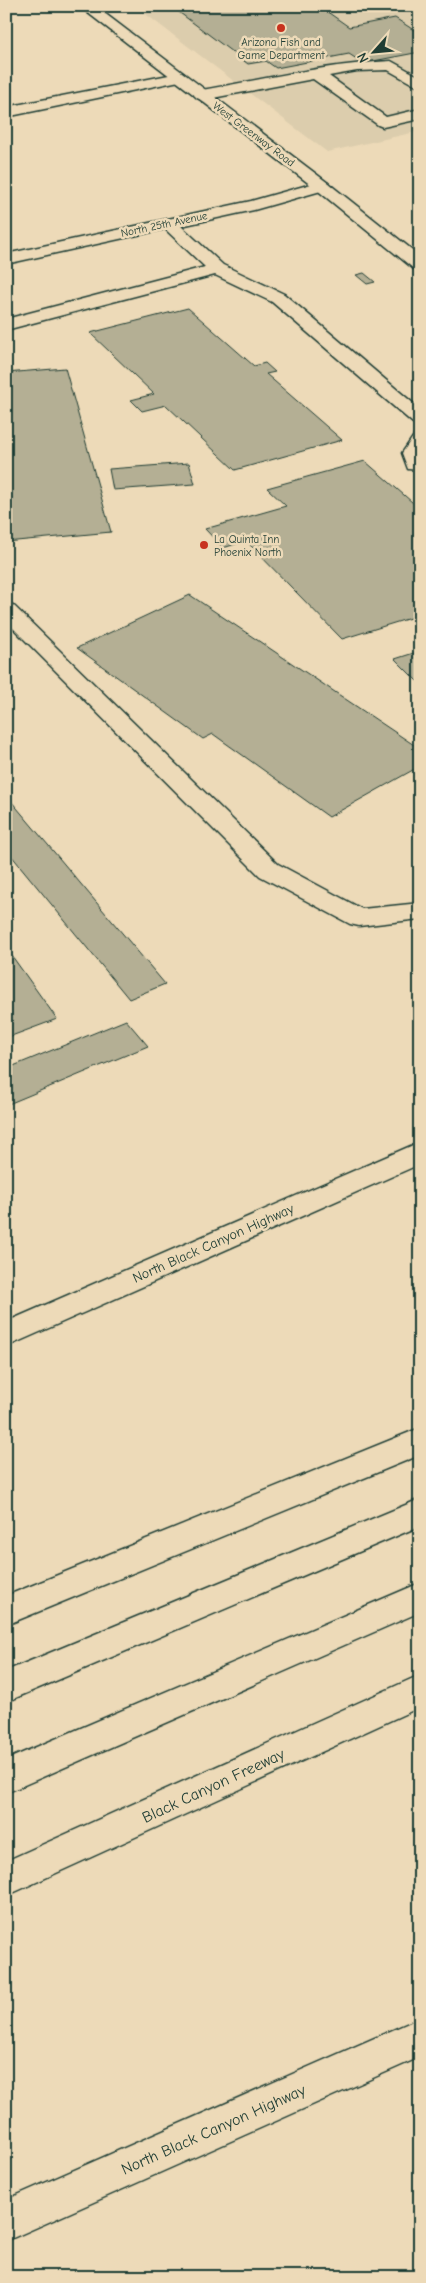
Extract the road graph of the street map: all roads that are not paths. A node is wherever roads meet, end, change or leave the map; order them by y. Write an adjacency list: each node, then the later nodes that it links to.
1 (86, 6): 3 (main road, West Greenway Road)
2 (316, 74): 4 (main road); 5 (main road); 7 (main road)
3 (179, 77): 5 (main road, West Greenway Road); 6 (main road)
4 (420, 84)
5 (202, 95): 8 (main road, West Greenway Road)
6 (6, 112)
7 (420, 114)
8 (322, 186): 9 (main road, North 25th Avenue); 11 (main road, West Greenway Road)
9 (168, 223): 10 (main road, North 25th Avenue); 12 (main road)
10 (6, 259)
11 (420, 265)
12 (217, 269): 13 (main road); 14 (main road)
13 (6, 326)
14 (420, 419)
15 (420, 441): 16 (main road)
16 (415, 465)
17 (6, 609): 18 (main road)
18 (420, 910)
19 (420, 1152): 20 (main road, North Black Canyon Highway)
20 (6, 1335)
21 (420, 1441): 24 (main road)
22 (420, 1512): 25 (main road)
23 (420, 1597): 27 (main road)
24 (6, 1611)
25 (6, 1687)
26 (420, 1690): 28 (main road, Black Canyon Freeway)
27 (6, 1776)
28 (6, 1879)
29 (420, 2037): 30 (main road, North Black Canyon Highway)
30 (6, 2221)

